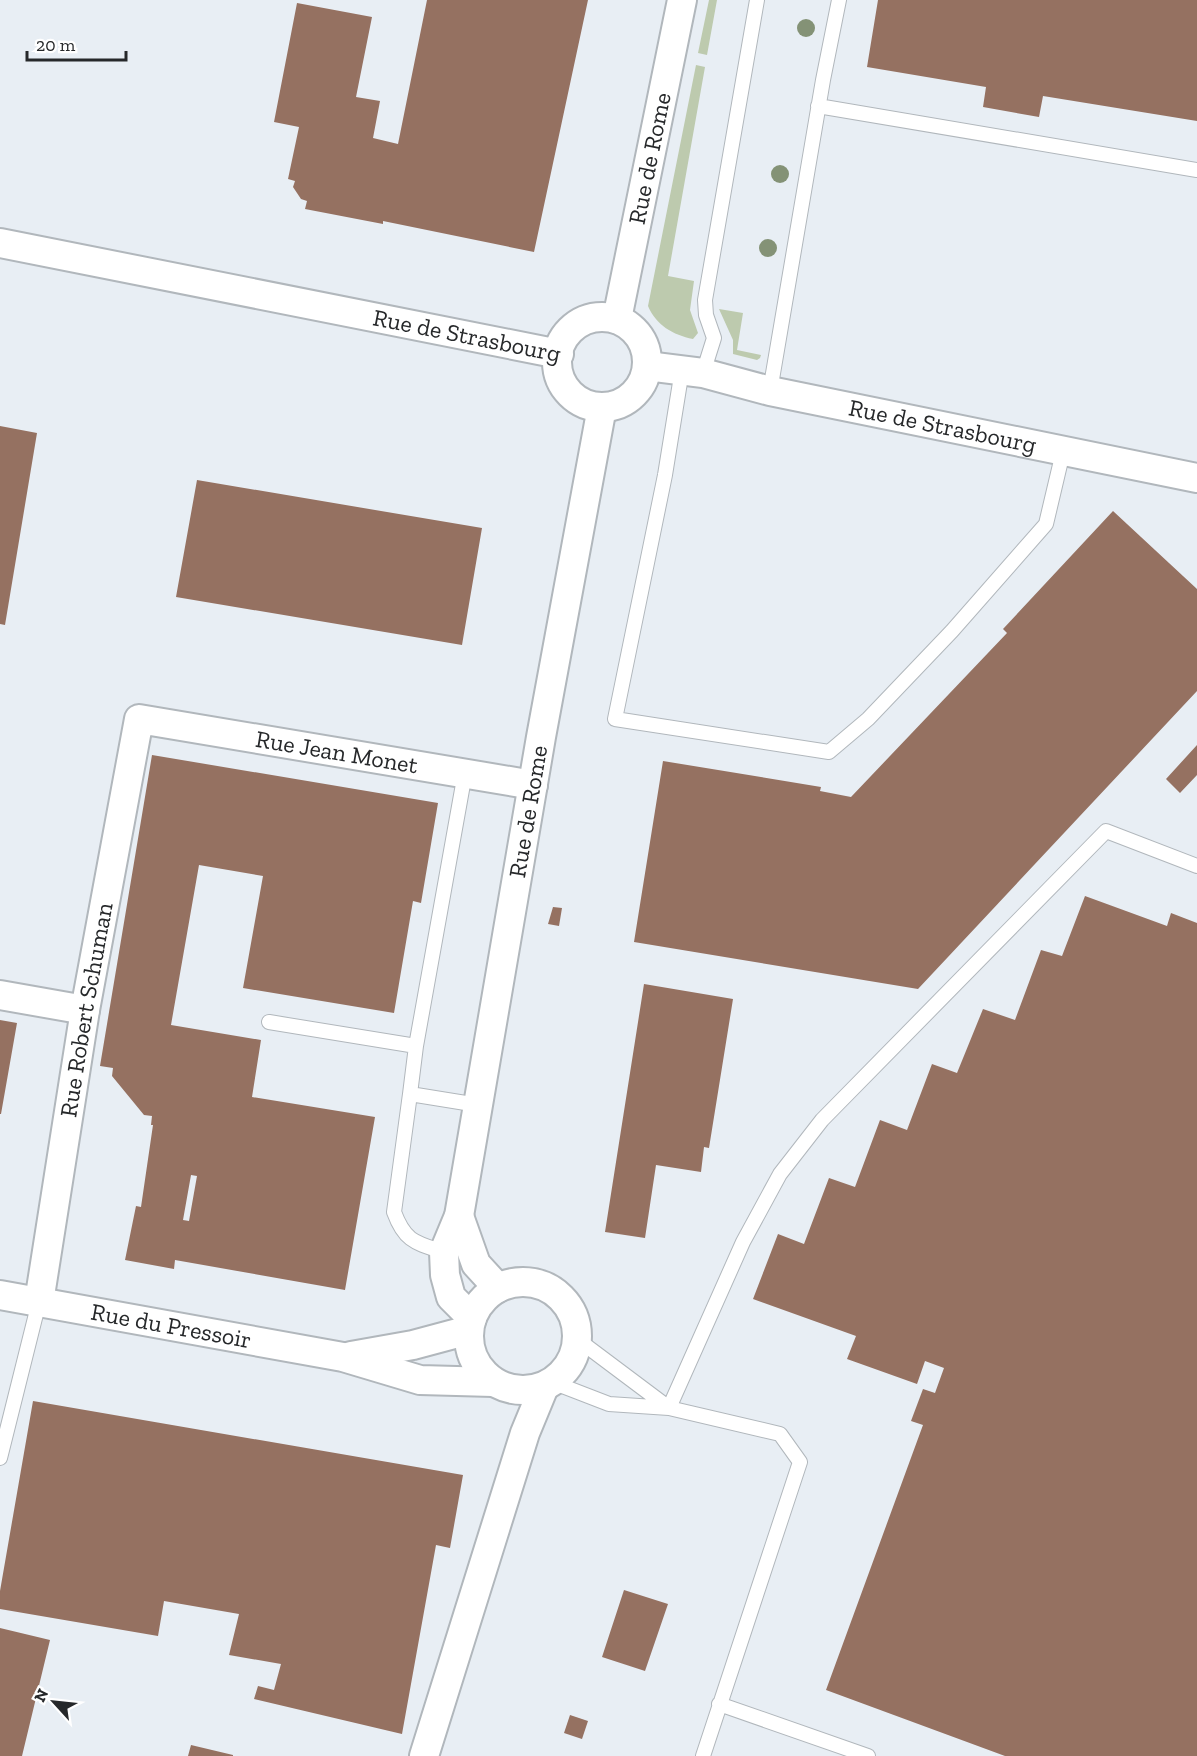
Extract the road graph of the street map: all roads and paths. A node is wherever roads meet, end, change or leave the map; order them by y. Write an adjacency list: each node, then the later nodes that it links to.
1 (682, 0): 7 (street, Rue de Rome)
2 (757, 0): 10 (lane)
3 (839, 0): 4 (lane)
4 (818, 106): 5 (lane); 11 (lane)
5 (1197, 170)
6 (0, 243): 8 (street, Rue de Strasbourg)
7 (617, 319): 8 (street); 9 (street)
8 (559, 354): 12 (street, Rue de Strasbourg)
9 (647, 366): 10 (street, Rue de Strasbourg); 12 (street)
10 (692, 372): 11 (street, Rue de Strasbourg); 13 (lane)
11 (770, 391): 13 (street, Rue de Strasbourg)
12 (602, 407): 17 (street, Rue de Rome)
13 (1063, 452): 14 (street, Rue de Strasbourg)
14 (1197, 478)
15 (139, 719): 16 (street, Rue Jean Monet); 20 (street, Rue Robert Schuman)
16 (465, 773): 17 (street, Rue Jean Monet); 22 (lane)
17 (533, 785): 24 (street, Rue de Rome)
18 (1197, 866): 35 (lane)
19 (0, 995): 20 (street)
20 (85, 1010): 29 (street, Rue Robert Schuman)
21 (269, 1022): 22 (lane)
22 (416, 1046): 23 (lane)
23 (410, 1094): 24 (lane); 26 (lane)
24 (478, 1105): 25 (street, Rue de Rome)
25 (459, 1216): 26 (street, Rue de Rome); 27 (street, Rue de Rome)
26 (444, 1252): 30 (street, Rue de Rome)
27 (498, 1288): 30 (street); 31 (street)
28 (0, 1295): 29 (street, Rue du Pressoir)
29 (39, 1302): 32 (street, Rue du Pressoir); 37 (lane)
30 (471, 1324): 32 (street, Rue du Pressoir); 34 (street)
31 (577, 1339): 33 (street); 35 (lane)
32 (343, 1357): 34 (street, Rue du Pressoir)
33 (548, 1384): 34 (street); 35 (lane); 36 (street)
34 (503, 1386): 36 (street)
35 (669, 1408): 38 (lane)
36 (525, 1433): 39 (street)
37 (0, 1458)
38 (719, 1704): 40 (lane); 41 (lane)
39 (424, 1756)
40 (702, 1756)
41 (868, 1756)

